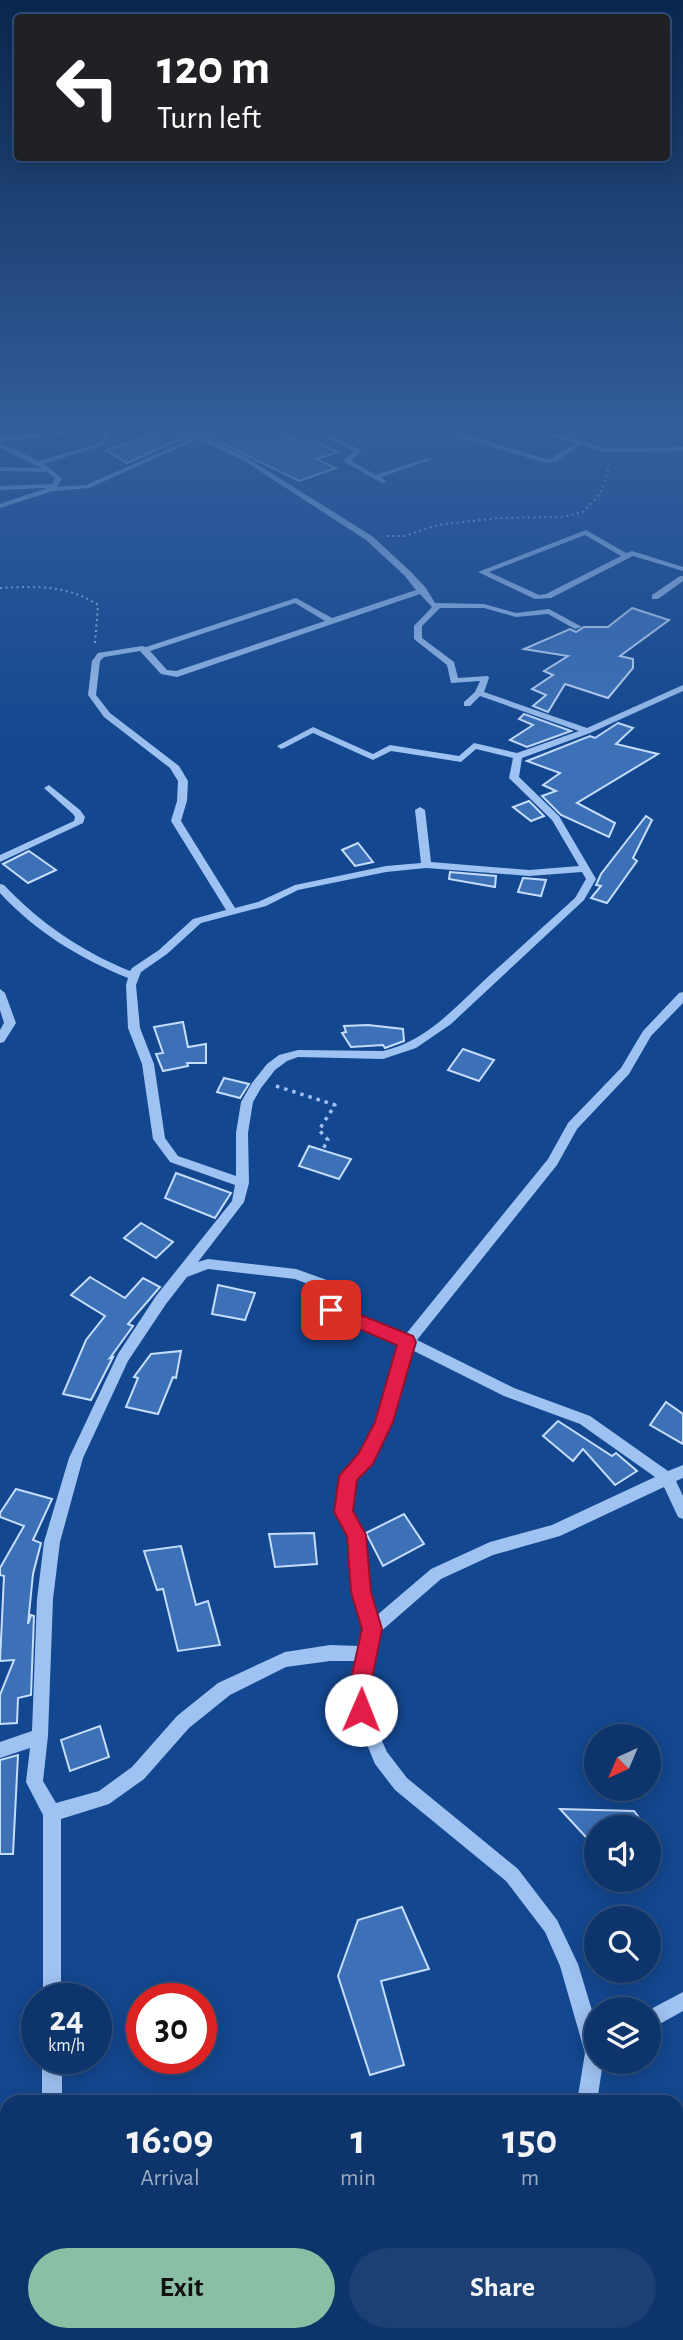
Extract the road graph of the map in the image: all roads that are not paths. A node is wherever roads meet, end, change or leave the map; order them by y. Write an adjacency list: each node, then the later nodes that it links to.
1 (366, 535): 7 (street)
2 (578, 535): 4 (street)
3 (591, 535): 4 (street)
4 (626, 556): 5 (street)
5 (683, 569)
6 (683, 578): 8 (street)
7 (423, 590): 9 (street); 10 (street)
8 (655, 597)
9 (437, 606): 11 (street); 14 (street)
10 (331, 621): 12 (street); 12 (street)
11 (578, 626)
12 (146, 650): 25 (street)
13 (683, 688): 16 (street)
14 (479, 693): 15 (street); 16 (street)
15 (467, 704)
16 (587, 731): 18 (street)
17 (281, 747): 18 (street)
18 (518, 756): 23 (street)
19 (49, 788): 21 (street)
20 (420, 810): 22 (street)
21 (0, 859)
22 (426, 865): 23 (street); 25 (street)
23 (584, 869): 30 (street)
24 (0, 887): 26 (street)
25 (233, 913): 26 (street)
26 (133, 976): 30 (street)
27 (0, 993): 29 (street)
28 (683, 996): 32 (street)
29 (0, 1039)
30 (243, 1183): 31 (street)
31 (183, 1273): 32 (street); 38 (street)
32 (407, 1342): 34 (street); 36 (street)
33 (683, 1471): 34 (street)
34 (667, 1478): 35 (street); 36 (street)
35 (683, 1512)
36 (372, 1629): 37 (street)
37 (366, 1654): 40 (street); 43 (street)
38 (40, 1736): 39 (street); 40 (street)
39 (0, 1749)
40 (52, 1813): 41 (street)
41 (52, 1983)
42 (683, 2001): 44 (street)
43 (584, 2013)
44 (661, 2014)
45 (52, 2074): 47 (street)
46 (592, 2074): 48 (street)
47 (52, 2095)
48 (588, 2095)

